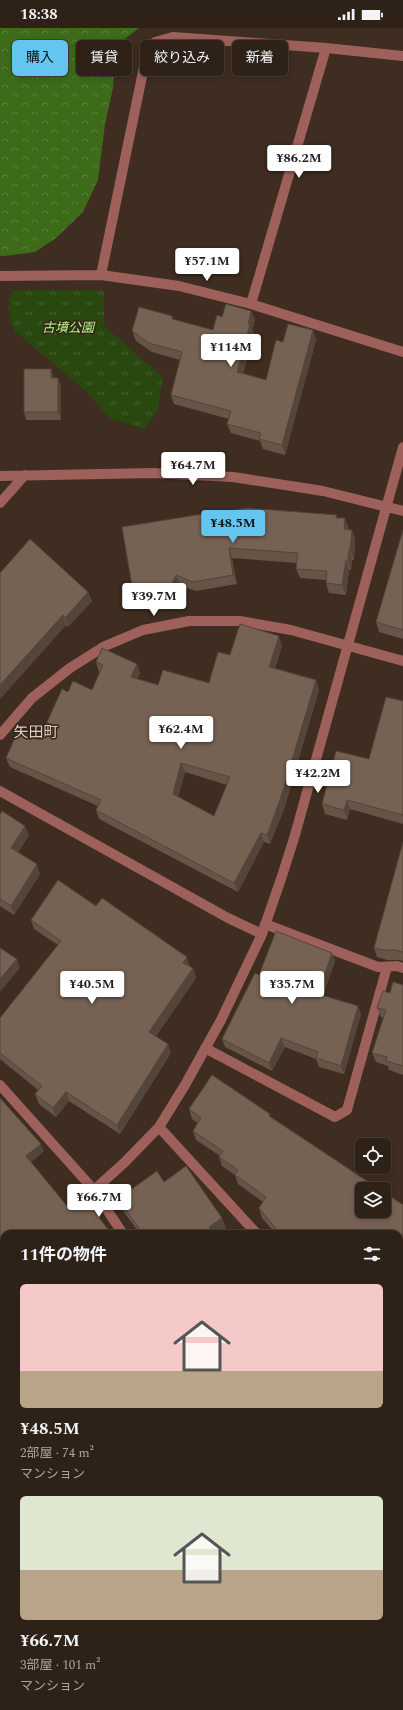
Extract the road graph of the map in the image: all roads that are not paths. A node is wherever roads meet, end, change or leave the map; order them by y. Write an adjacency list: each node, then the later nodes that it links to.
1 (326, 48): 2 (street); 3 (street); 5 (street)
2 (403, 56)
3 (101, 275): 4 (street); 5 (street)
4 (0, 276)
5 (251, 304): 6 (street)
6 (403, 352)
7 (403, 448): 11 (street)
8 (25, 475): 9 (street); 10 (street); 11 (street)
9 (0, 476)
10 (0, 503)
11 (386, 506): 12 (street); 13 (street)
12 (403, 511)
13 (348, 646): 14 (street); 15 (street); 17 (street)
14 (403, 661)
15 (0, 735)
16 (0, 791): 17 (street)
17 (263, 929): 18 (street); 20 (street)
18 (387, 967): 19 (street); 20 (street)
19 (403, 968)
20 (205, 1048): 22 (street)
21 (0, 1085): 23 (street)
22 (159, 1127): 23 (street); 25 (street)
23 (94, 1190): 24 (street)
24 (120, 1230)
25 (253, 1230)

